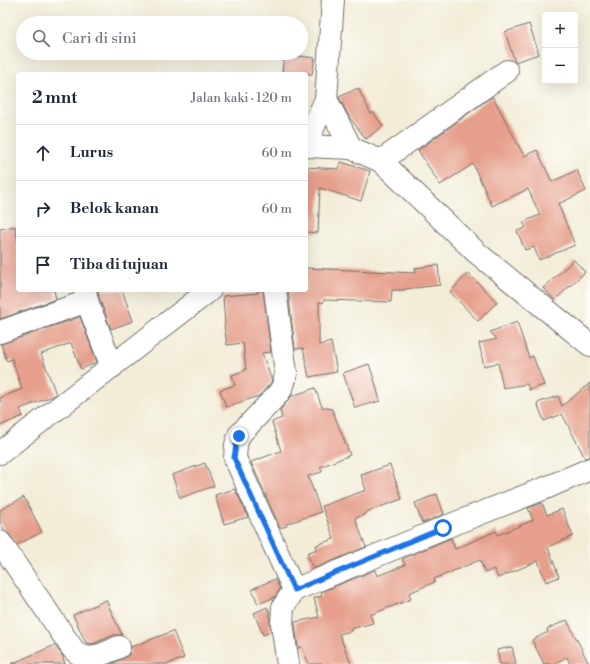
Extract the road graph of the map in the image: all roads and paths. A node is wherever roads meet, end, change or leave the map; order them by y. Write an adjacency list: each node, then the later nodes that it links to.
1 (333, 0): 3 (street)
2 (507, 71): 7 (street)
3 (326, 98): 4 (street); 6 (street)
4 (308, 140)
5 (308, 145): 6 (street)
6 (351, 148): 7 (street)
7 (382, 161): 12 (street)
8 (207, 292): 13 (street)
9 (275, 292): 17 (street)
10 (86, 296): 11 (street); 13 (street)
11 (0, 332)
12 (590, 345)
13 (112, 367): 14 (street)
14 (0, 453)
15 (590, 469): 17 (street)
16 (0, 542): 18 (street)
17 (294, 590): 19 (street)
18 (119, 647)
19 (288, 664)

